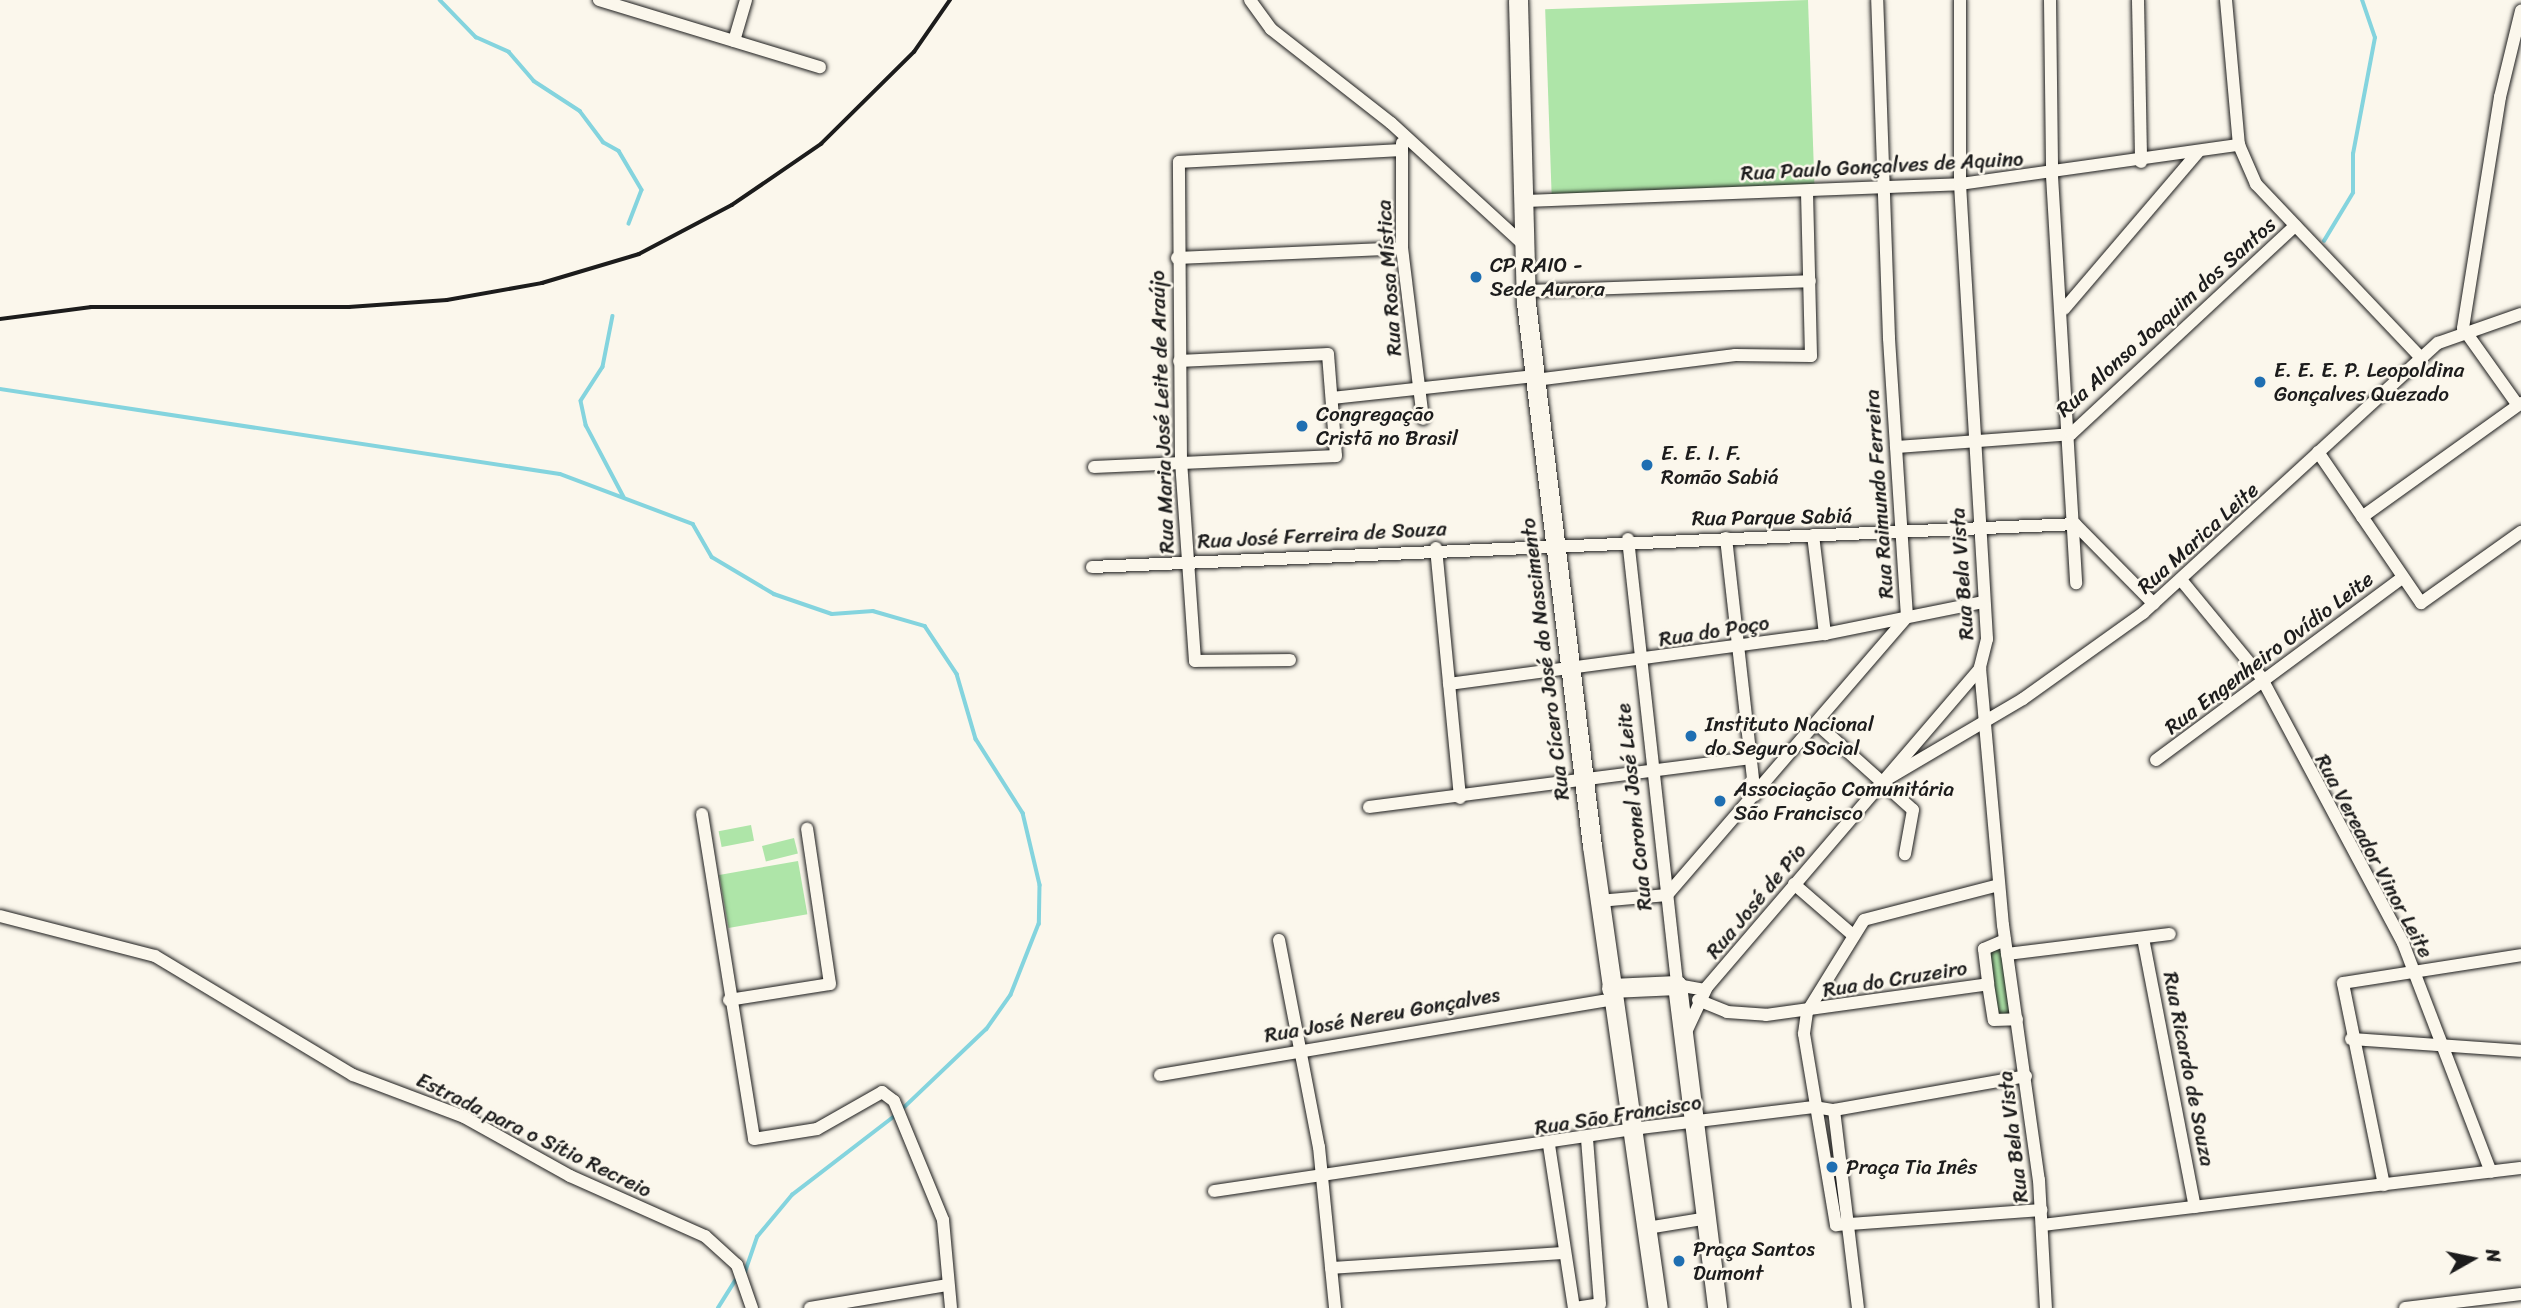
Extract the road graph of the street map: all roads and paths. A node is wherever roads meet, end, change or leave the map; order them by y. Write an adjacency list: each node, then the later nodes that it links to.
1 (599, 0): 11 (street)
2 (746, 0): 11 (street)
3 (1250, 0): 13 (street)
4 (1518, 0): 22 (main road, Rua Cícero José do Nascimento)
5 (1877, 0): 20 (street, Rua Raimundo Ferreira)
6 (1960, 0): 19 (street, Rua Bela Vista)
7 (2050, 0): 18 (street)
8 (2138, 0): 17 (street)
9 (2226, 0): 14 (street)
10 (2521, 11): 31 (street)
11 (734, 41): 12 (street)
12 (820, 67)
13 (1402, 132): 15 (street, Rua Rosa Mística); 24 (street)
14 (2239, 145): 16 (street, Rua Paulo Gonçalves de Aquino); 23 (street)
15 (1401, 150): 25 (street, Rua Rosa Mística); 26 (street, Rua Maria José Leite de Araújo)
16 (2198, 152): 17 (street, Rua Paulo Gonçalves de Aquino); 29 (street)
17 (2141, 162): 18 (street, Rua Paulo Gonçalves de Aquino)
18 (2053, 176): 19 (street, Rua Paulo Gonçalves de Aquino); 29 (street)
19 (1960, 184): 20 (street, Rua Paulo Gonçalves de Aquino); 40 (street, Rua Bela Vista)
20 (1883, 188): 21 (street, Rua Paulo Gonçalves de Aquino); 41 (street, Rua Raimundo Ferreira)
21 (1807, 191): 22 (street, Rua Paulo Gonçalves de Aquino); 27 (street)
22 (1525, 201): 24 (main road, Rua Cícero José do Nascimento)
23 (2295, 226): 32 (street); 39 (street, Rua Alonso Joaquim dos Santos)
24 (1525, 246): 28 (main road, Rua Cícero José do Nascimento)
25 (1402, 248): 26 (street); 35 (street, Rua Rosa Mística)
26 (1177, 258): 33 (street, Rua Maria José Leite de Araújo)
27 (1810, 281): 28 (street); 34 (street)
28 (1526, 291): 34 (main road, Rua Cícero José do Nascimento)
29 (2064, 309): 39 (street)
30 (2521, 314): 31 (street)
31 (2464, 325): 32 (street, Rua Marica Leite); 37 (street)
32 (2421, 358): 42 (street, Rua Marica Leite)
33 (1179, 361): 36 (street); 43 (street, Rua Maria José Leite de Araújo)
34 (1535, 378): 35 (street); 53 (main road, Rua Cícero José do Nascimento)
35 (1418, 390): 36 (street); 38 (street, Rua Rosa Mística)
36 (1332, 398): 43 (street)
37 (2516, 403): 45 (street)
38 (1423, 419)
39 (2071, 434): 40 (street, Rua Alonso Joaquim dos Santos); 46 (street)
40 (1973, 443): 41 (street, Rua Alonso Joaquim dos Santos); 47 (street, Rua Bela Vista)
41 (1896, 447): 49 (street, Rua Raimundo Ferreira)
42 (2318, 452): 45 (street); 58 (street, Rua Marica Leite)
43 (1181, 463): 44 (street); 55 (street, Rua Maria José Leite de Araújo)
44 (1094, 467)
45 (2362, 517): 57 (street)
46 (2075, 524): 47 (street, Rua Parque Sabiá); 59 (street); 61 (street)
47 (1978, 528): 49 (street, Rua Parque Sabiá); 60 (street, Rua Bela Vista)
48 (2521, 532): 57 (street)
49 (1900, 533): 50 (street, Rua Parque Sabiá); 62 (street, Rua Raimundo Ferreira)
50 (1813, 535): 51 (street, Rua Parque Sabiá); 63 (street)
51 (1726, 538): 52 (street, Rua Parque Sabiá); 64 (street)
52 (1628, 539): 53 (street, Rua Parque Sabiá); 66 (street, Rua Coronel José Leite)
53 (1554, 541): 54 (street, Rua José Ferreira de Souza); 68 (main road, Rua Cícero José do Nascimento)
54 (1436, 548): 55 (street, Rua José Ferreira de Souza); 70 (street)
55 (1186, 562): 56 (street, Rua José Ferreira de Souza); 65 (street, Rua Maria José Leite de Araújo)
56 (1092, 566)
57 (2403, 577): 69 (street, Rua Engenheiro Ovídio Leite)
58 (2182, 581): 61 (street, Rua Marica Leite); 69 (street, Rua Vereador Vinor Leite)
59 (2076, 583)
60 (1983, 602): 62 (street, Rua do Poço); 67 (street, Rua Bela Vista)
61 (2154, 604): 71 (street, Rua Marica Leite)
62 (1907, 617): 63 (street, Rua do Poço); 72 (street, Rua Raimundo Ferreira)
63 (1825, 634): 64 (street, Rua do Poço)
64 (1740, 646): 66 (street, Rua do Poço); 73 (street)
65 (1290, 660)
66 (1641, 661): 68 (street, Rua do Poço); 75 (street, Rua Coronel José Leite)
67 (1980, 668): 71 (street, Rua Bela Vista); 76 (street, Rua José de Pio)
68 (1569, 670): 70 (street, Rua do Poço); 77 (main road, Rua Cícero José do Nascimento)
69 (2263, 683): 74 (street, Rua Engenheiro Ovídio Leite); 96 (street, Rua Vereador Vinor Leite)
70 (1449, 684): 79 (street)
71 (1988, 720): 76 (street, Rua Marica Leite); 85 (street, Rua Bela Vista)
72 (1816, 723): 76 (street); 78 (street, Rua Raimundo Ferreira)
73 (1751, 758): 75 (street); 78 (street)
74 (2156, 760)
75 (1654, 774): 77 (street); 86 (street, Rua Coronel José Leite)
76 (1884, 782): 83 (street); 84 (street, Rua José de Pio)
77 (1584, 784): 79 (street); 87 (main road, Rua Cícero José do Nascimento)
78 (1755, 795): 86 (street, Rua Raimundo Ferreira)
79 (1460, 798): 80 (street)
80 (1369, 807)
81 (702, 814): 101 (street)
82 (807, 829): 101 (street)
83 (1905, 854)
84 (1794, 884): 90 (street); 100 (street, Rua José de Pio)
85 (1999, 885): 90 (street); 93 (street, Rua Bela Vista)
86 (1667, 895): 87 (street); 98 (street, Rua Coronel José Leite)
87 (1599, 901): 99 (main road, Rua Cícero José do Nascimento)
88 (0, 916): 132 (street, Estrada para o Sítio Recreio)
89 (2170, 934): 91 (street)
90 (1854, 936): 102 (street)
91 (2143, 938): 94 (street); 122 (street, Rua Ricardo de Souza)
92 (1279, 940): 107 (street)
93 (2005, 940): 94 (street, Rua Bela Vista); 97 (street)
94 (2007, 954): 103 (street, Rua Bela Vista)
95 (2521, 955): 96 (street)
96 (2414, 971): 104 (street); 105 (street, Rua Vereador Vinor Leite)
97 (1988, 984): 102 (street, Rua do Cruzeiro); 103 (street)
98 (1677, 985): 99 (main road, Rua José Nereu Gonçalves); 100 (street, Rua José Nereu Gonçalves); 108 (main road, Rua Coronel José Leite)
99 (1612, 994): 107 (street, Rua José Nereu Gonçalves); 114 (main road, Rua Cícero José do Nascimento)
100 (1702, 995): 102 (street, Rua José Nereu Gonçalves); 108 (street, Rua Coronel José Leite)
101 (729, 1000): 130 (street)
102 (1807, 1012): 111 (street)
103 (2017, 1019): 110 (street, Rua Bela Vista)
104 (2351, 1039): 105 (street); 120 (street)
105 (2445, 1045): 106 (street); 118 (street, Rua Vereador Vinor Leite)
106 (2521, 1051)
107 (1301, 1052): 109 (street, Rua José Nereu Gonçalves); 119 (street)
108 (1688, 1070): 113 (main road, Rua Coronel José Leite)
109 (1160, 1074)
110 (2026, 1076): 112 (street, Rua São Francisco); 123 (street, Rua Bela Vista)
111 (1814, 1107): 112 (street, Rua São Francisco); 113 (street, Rua São Francisco); 126 (street)
112 (1834, 1110): 126 (street)
113 (1695, 1122): 114 (street, Rua São Francisco); 124 (main road, Rua Coronel José Leite)
114 (1632, 1129): 115 (street, Rua São Francisco); 127 (main road, Rua Cícero José do Nascimento)
115 (1587, 1138): 116 (street, Rua São Francisco); 136 (street)
116 (1549, 1145): 119 (street, Rua São Francisco); 128 (street)
117 (2521, 1168): 118 (street)
118 (2491, 1172): 120 (street)
119 (1323, 1177): 121 (street, Rua São Francisco); 129 (street)
120 (2384, 1185): 122 (street)
121 (1214, 1191)
122 (2195, 1208): 125 (street)
123 (2041, 1210): 125 (street, Rua Bela Vista); 126 (street)
124 (1707, 1218): 127 (street); 138 (main road, Rua Coronel José Leite)
125 (2042, 1225): 140 (street, Rua Bela Vista)
126 (1850, 1226): 139 (street)
127 (1647, 1228): 137 (main road, Rua Cícero José do Nascimento)
128 (1565, 1254): 129 (street); 136 (street)
129 (1331, 1268): 135 (street)
130 (948, 1285): 133 (street); 134 (street)
131 (2521, 1294): 141 (street)
132 (752, 1308)
133 (810, 1308)
134 (951, 1308)
135 (1335, 1308)
136 (1575, 1308)
137 (1658, 1308)
138 (1717, 1308)
139 (1858, 1308)
140 (2046, 1308)
141 (2404, 1308)

